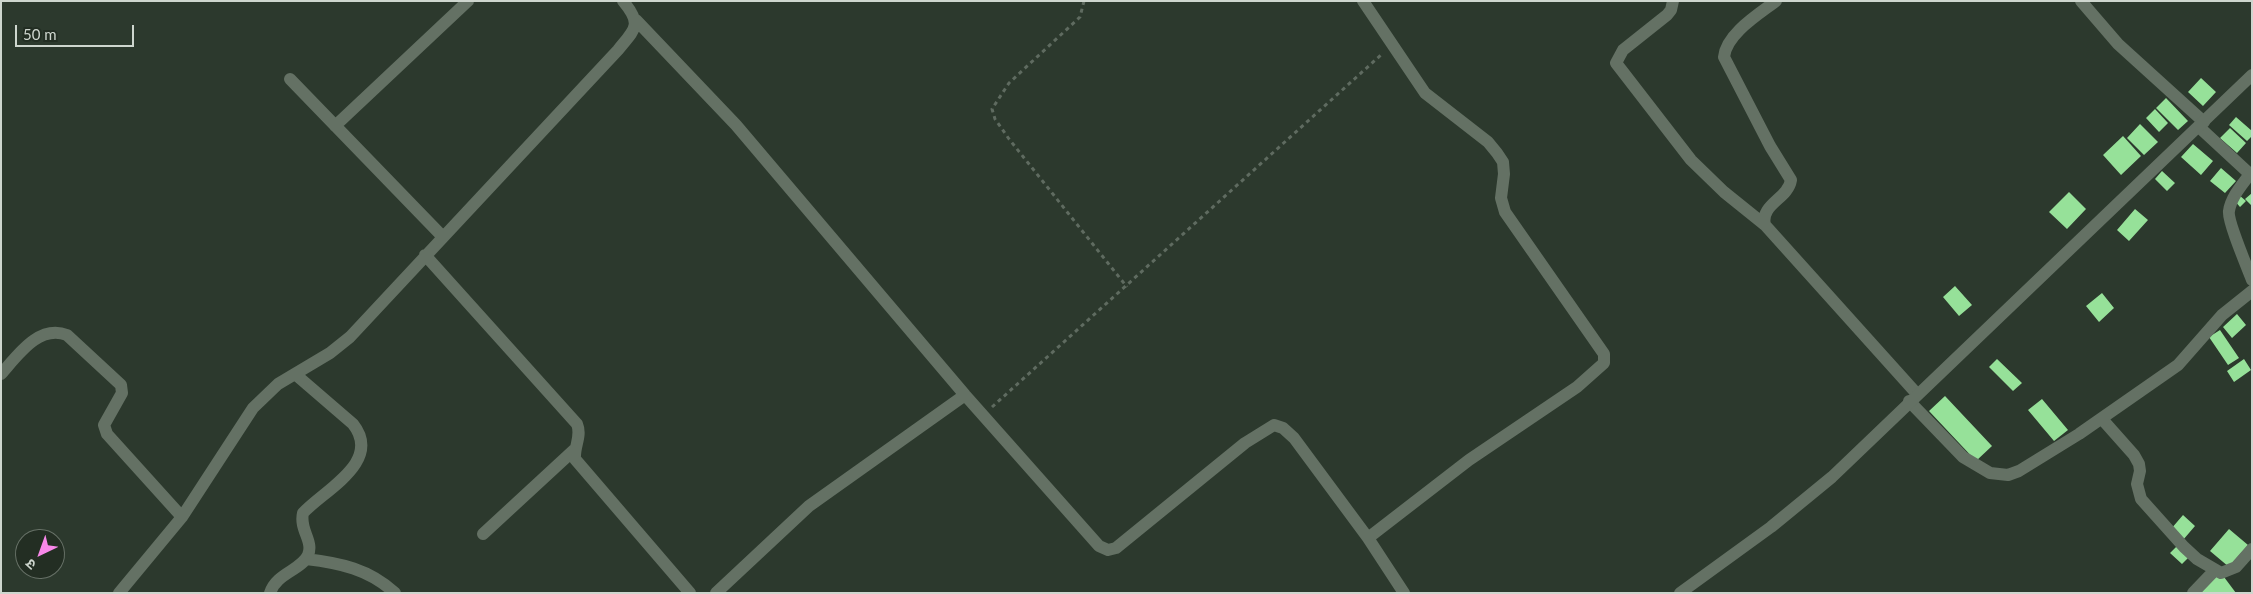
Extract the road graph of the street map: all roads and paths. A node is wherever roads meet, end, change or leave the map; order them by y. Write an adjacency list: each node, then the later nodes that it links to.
1 (468, 1): 13 (street)
2 (623, 1): 8 (street)
3 (1084, 1): 19 (path)
4 (1363, 1): 9 (street)
5 (1673, 1): 15 (street)
6 (1776, 1): 15 (street)
7 (2080, 1): 12 (street)
8 (636, 20): 16 (street); 23 (street)
9 (1392, 45): 19 (path); 30 (street)
10 (2252, 75): 12 (street)
11 (290, 79): 13 (street)
12 (2201, 125): 14 (street); 24 (street)
13 (335, 126): 16 (street)
14 (2251, 175): 18 (street)
15 (1765, 226): 24 (street)
16 (443, 237): 17 (street)
17 (425, 255): 22 (street); 27 (street)
18 (2252, 280)
19 (1127, 287): 25 (path)
20 (2252, 292): 26 (street)
21 (1, 374): 28 (street)
22 (295, 374): 28 (street); 32 (street)
23 (965, 395): 25 (street); 38 (street)
24 (1913, 398): 26 (street); 40 (street)
25 (984, 415): 30 (street)
26 (2102, 419): 33 (street)
27 (574, 450): 29 (street); 37 (street)
28 (182, 517): 34 (street)
29 (483, 534)
30 (1368, 538): 39 (street)
31 (2252, 549): 33 (street)
32 (306, 559): 35 (street); 36 (street)
33 (2215, 570): 41 (street)
34 (120, 593)
35 (270, 593)
36 (395, 593)
37 (690, 593)
38 (716, 593)
39 (1404, 593)
40 (1680, 593)
41 (2193, 593)

